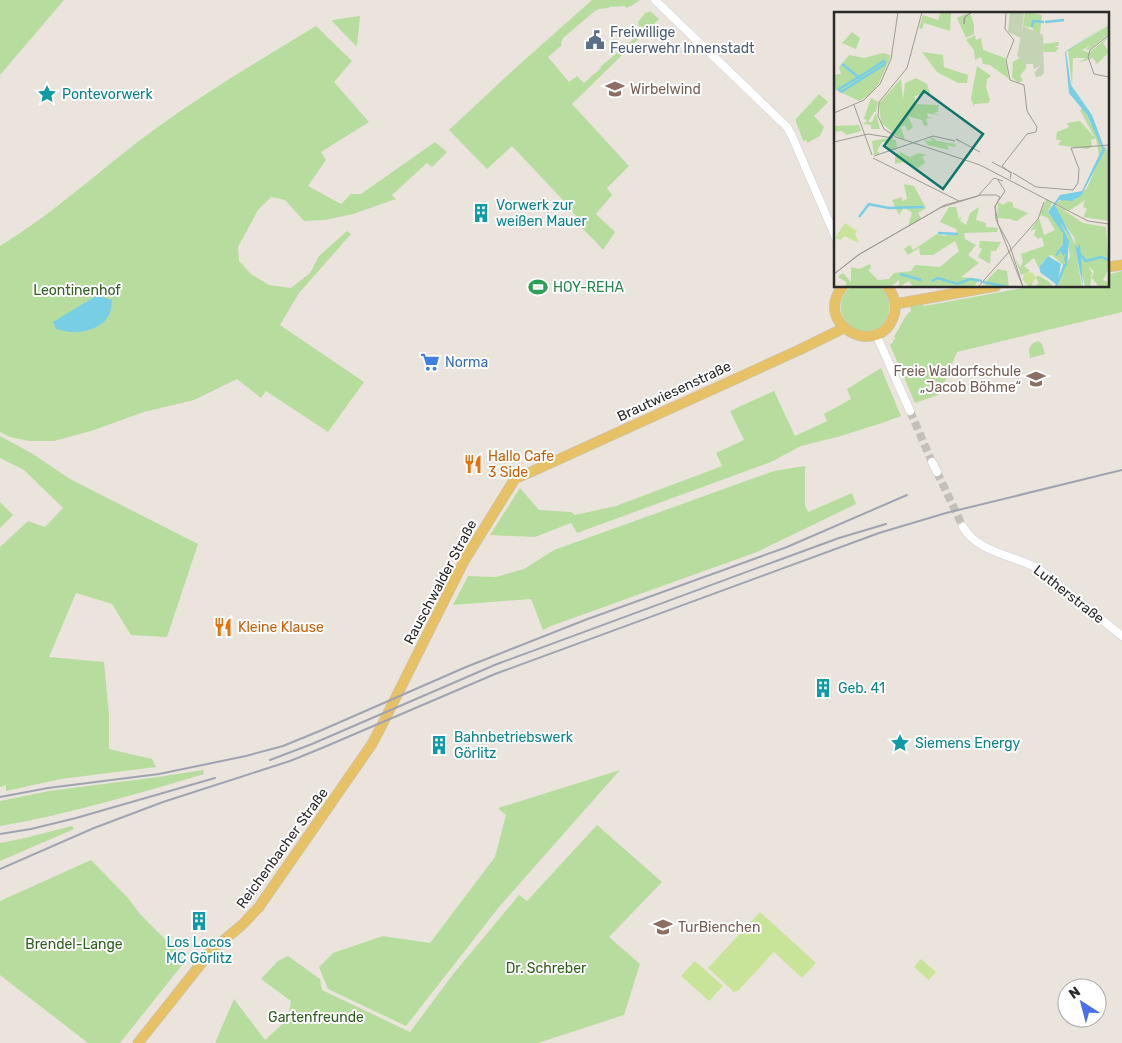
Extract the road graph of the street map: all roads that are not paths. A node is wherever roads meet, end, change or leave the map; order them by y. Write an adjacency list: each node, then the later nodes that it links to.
1 (655, 0): 2 (street)
2 (834, 233)
3 (842, 288): 7 (main road)
4 (888, 288): 6 (main road)
5 (985, 288): 6 (main road)
6 (895, 304): 8 (main road)
7 (844, 328): 8 (main road); 12 (main road, Brautwiesenstraße)
8 (876, 334): 9 (street)
9 (910, 411)
10 (932, 462): 11 (street)
11 (937, 472)
12 (516, 477): 15 (main road, Rauschwalder Straße)
13 (963, 528): 14 (street, Lutherstraße)
14 (1122, 636)
15 (393, 703): 16 (main road, Reichenbacher Straße)
16 (138, 1043)

